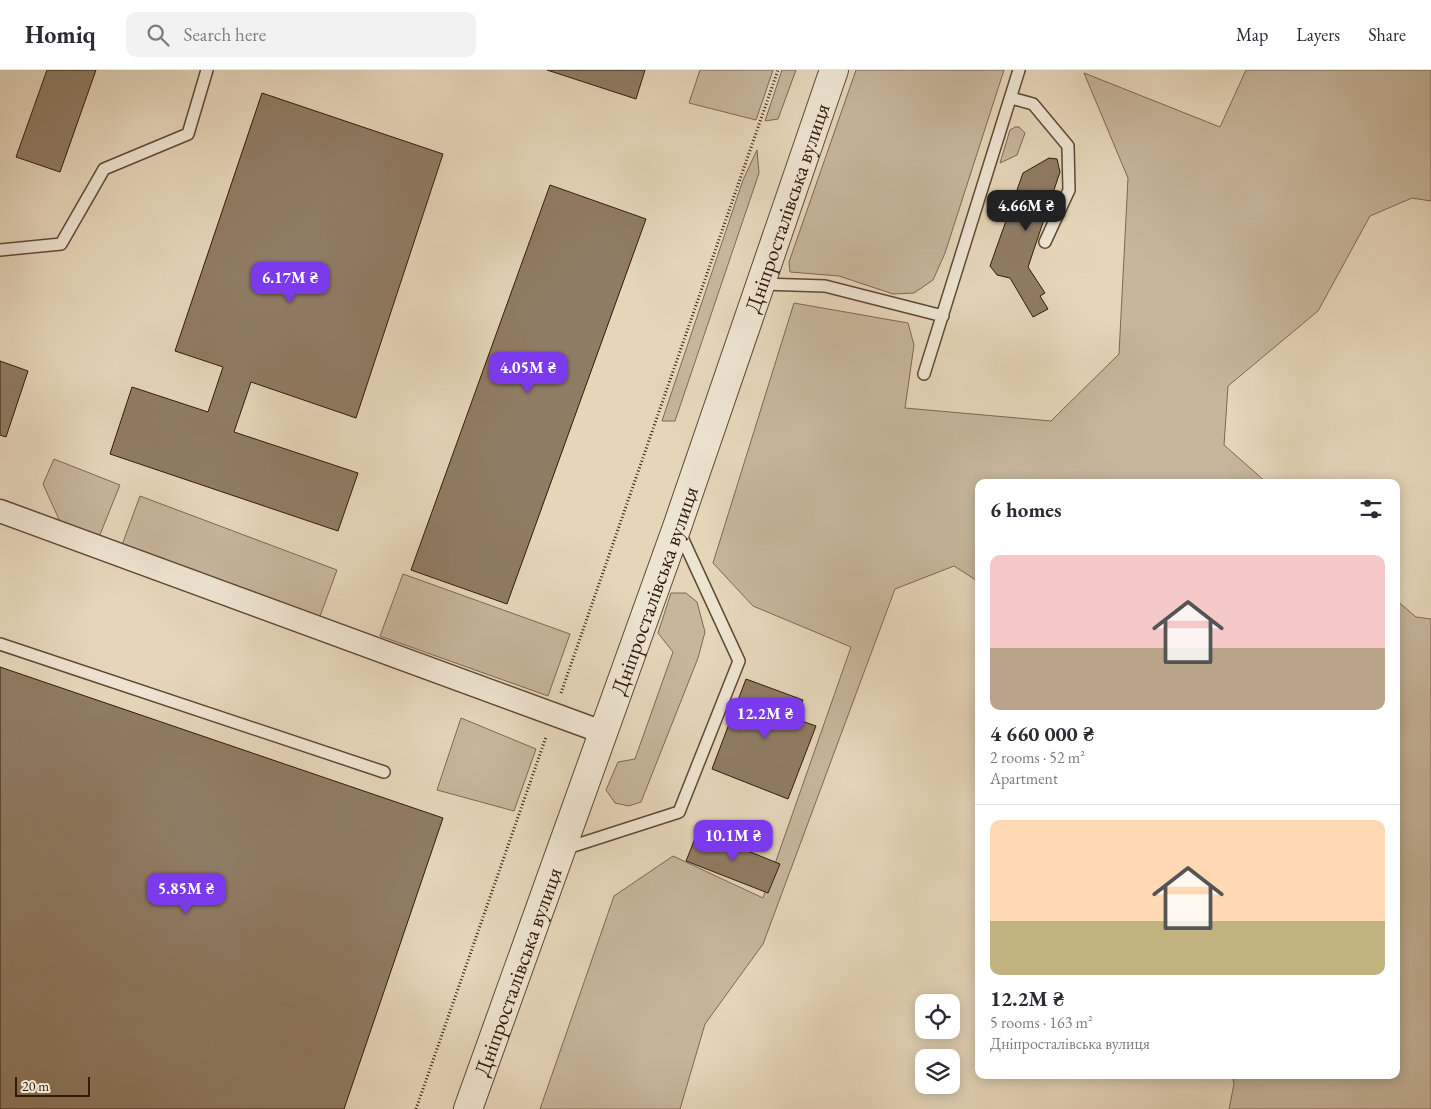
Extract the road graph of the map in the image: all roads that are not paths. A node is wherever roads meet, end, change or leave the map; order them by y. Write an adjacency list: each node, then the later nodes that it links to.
1 (207, 70): 6 (lane)
2 (834, 70): 7 (street, Дніпросталівська вулиця)
3 (1019, 70): 4 (lane)
4 (1010, 98): 5 (lane); 8 (lane)
5 (1045, 242)
6 (0, 250)
7 (759, 284): 8 (lane); 11 (street, Дніпросталівська вулиця)
8 (943, 316): 9 (lane)
9 (924, 374)
10 (0, 510): 13 (street)
11 (677, 526): 13 (street, Дніпросталівська вулиця); 15 (lane)
12 (0, 644): 14 (lane)
13 (602, 732): 15 (street, Дніпросталівська вулиця)
14 (384, 772)
15 (560, 850): 16 (street, Дніпросталівська вулиця)
16 (468, 1109)

